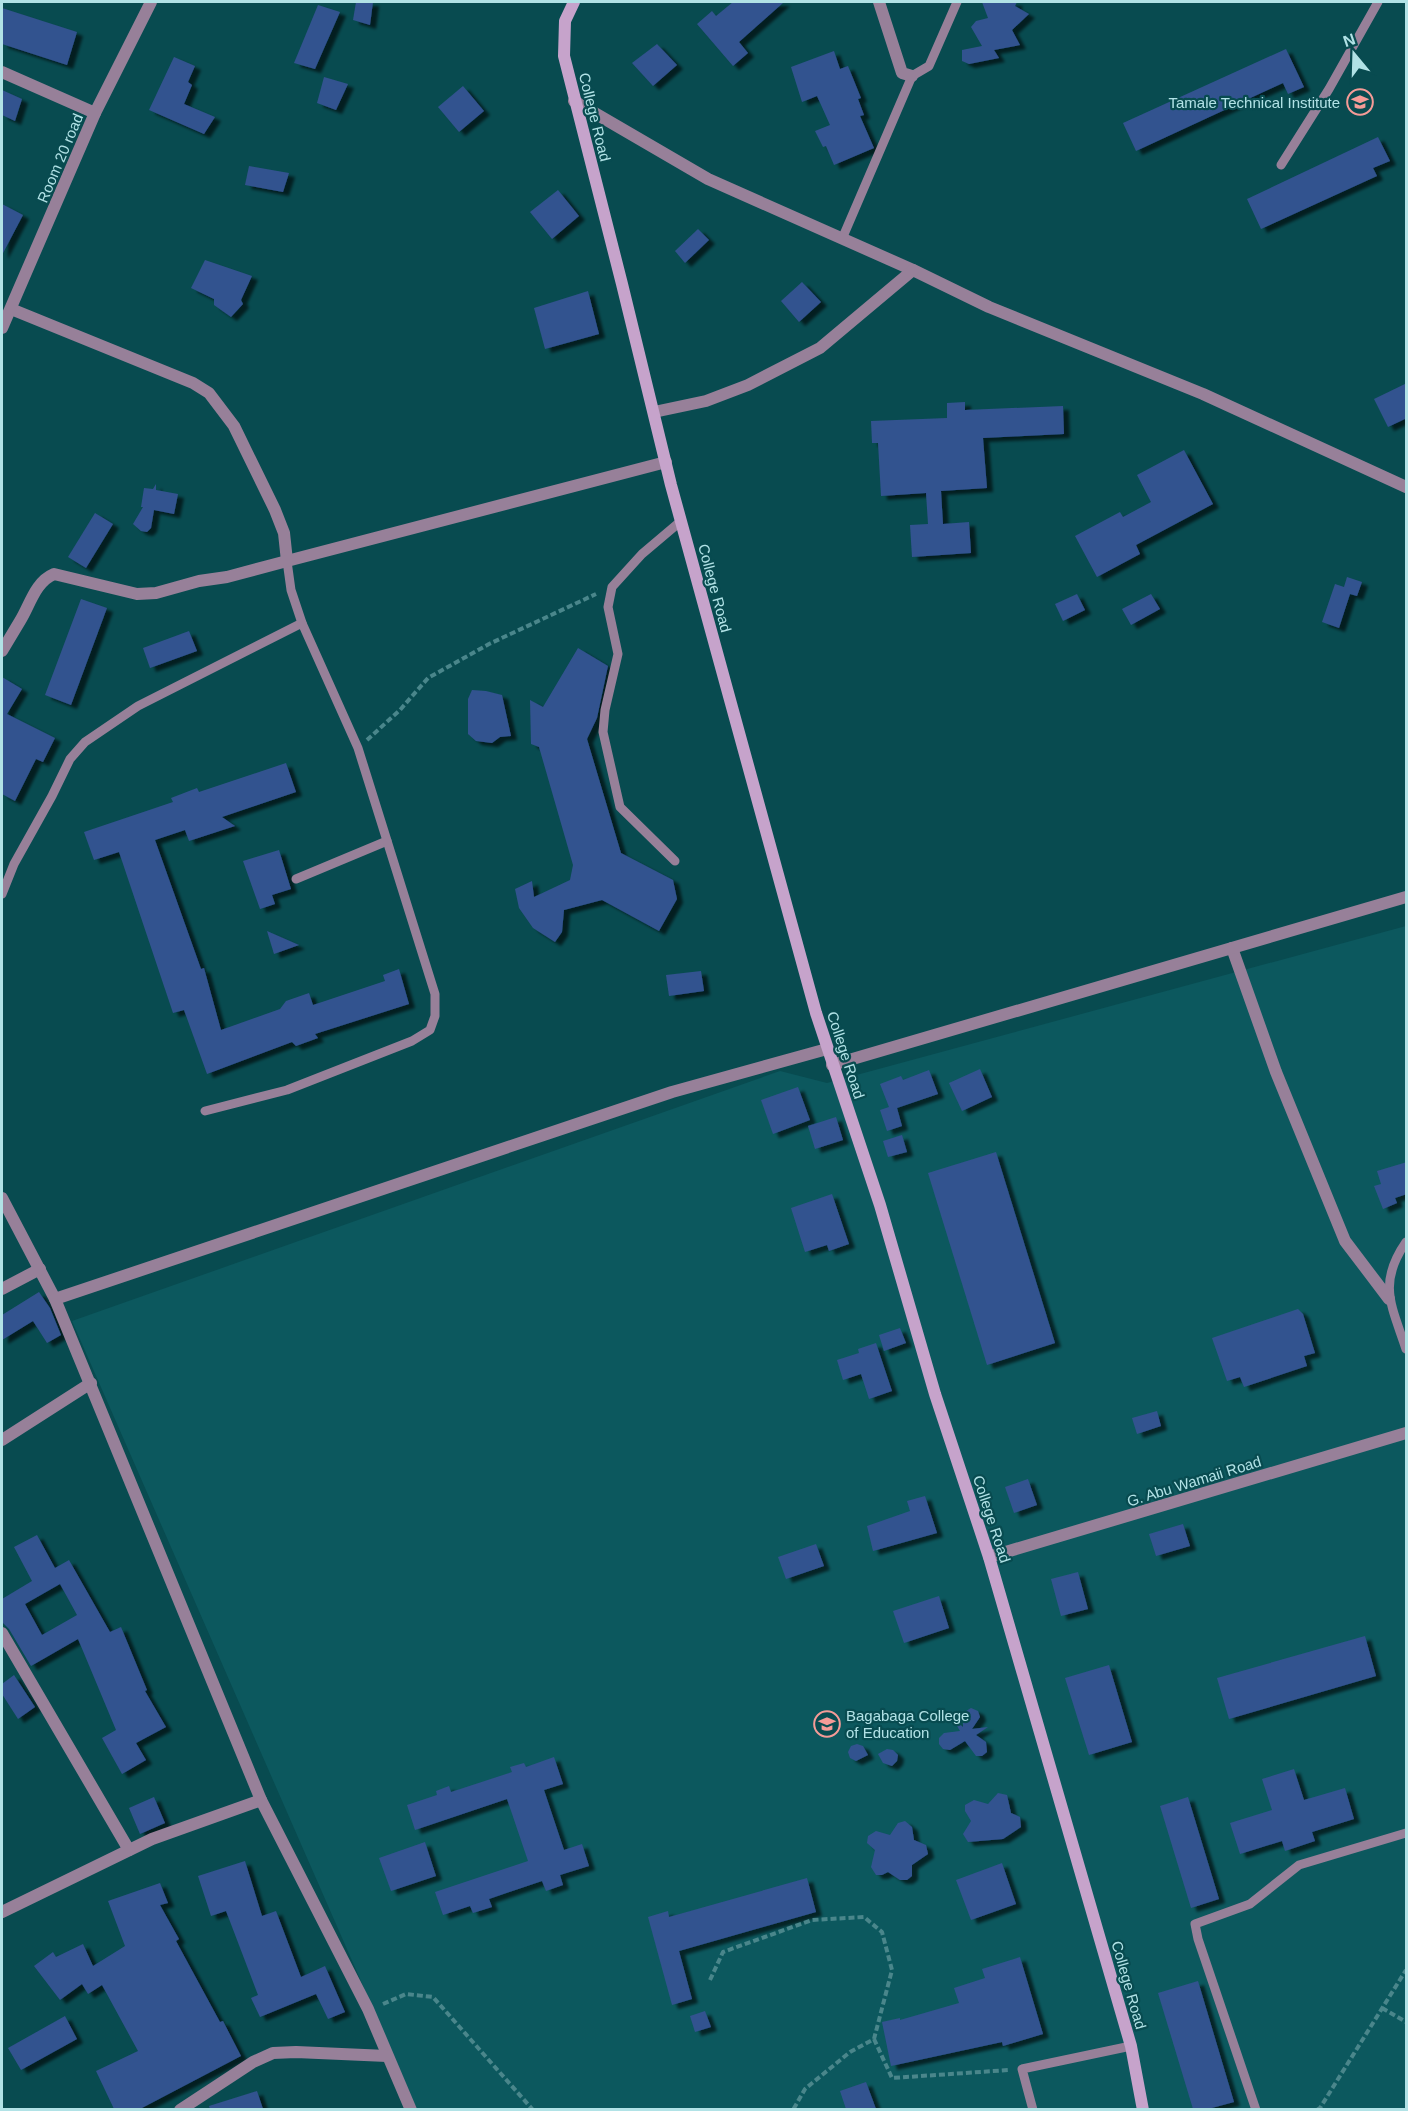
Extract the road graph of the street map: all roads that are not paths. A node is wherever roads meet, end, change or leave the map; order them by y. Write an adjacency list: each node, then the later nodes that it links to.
1 (151, 2): 9 (street, Room 20 road)
2 (574, 2): 8 (street, College Road)
3 (879, 2): 7 (street)
4 (957, 2): 7 (lane)
5 (1378, 2): 10 (lane)
6 (2, 72): 9 (street)
7 (912, 76): 11 (lane)
8 (574, 101): 11 (street); 15 (street, College Road)
9 (95, 113): 13 (street, Room 20 road)
10 (1281, 165)
11 (842, 239): 12 (street)
12 (913, 270): 15 (street); 17 (street)
13 (11, 309): 14 (street, Room 20 road); 19 (street)
14 (2, 328)
15 (654, 412): 16 (street, College Road)
16 (666, 462): 18 (street, College Road); 19 (street)
17 (1407, 487)
18 (681, 521): 23 (lane); 28 (street, College Road)
19 (286, 561): 20 (lane); 21 (street)
20 (302, 623): 22 (lane); 25 (lane)
21 (2, 651)
22 (387, 841): 24 (lane); 30 (lane)
23 (675, 861)
24 (296, 879)
25 (2, 894)
26 (1407, 897): 27 (street)
27 (1232, 948): 29 (street); 36 (street)
28 (827, 1049): 29 (street, College Road); 35 (street)
29 (832, 1065): 41 (street, College Road)
30 (205, 1111)
31 (2, 1198): 33 (street)
32 (1407, 1242): 36 (lane)
33 (40, 1269): 34 (street); 35 (street)
34 (2, 1288)
35 (56, 1299): 38 (street)
36 (1389, 1299): 37 (lane)
37 (1407, 1349)
38 (91, 1383): 40 (street); 43 (street)
39 (1407, 1433): 41 (street, G. Abu Wamaii Road)
40 (2, 1440)
41 (989, 1557): 47 (street, College Road)
42 (2, 1634): 45 (street)
43 (261, 1800): 45 (street); 48 (street)
44 (1407, 1833): 53 (lane)
45 (129, 1850): 46 (street)
46 (2, 1912)
47 (1131, 2046): 51 (lane); 52 (street, College Road)
48 (387, 2056): 49 (street); 50 (street)
49 (180, 2109)
50 (411, 2109)
51 (1033, 2109)
52 (1143, 2109)
53 (1256, 2109)

